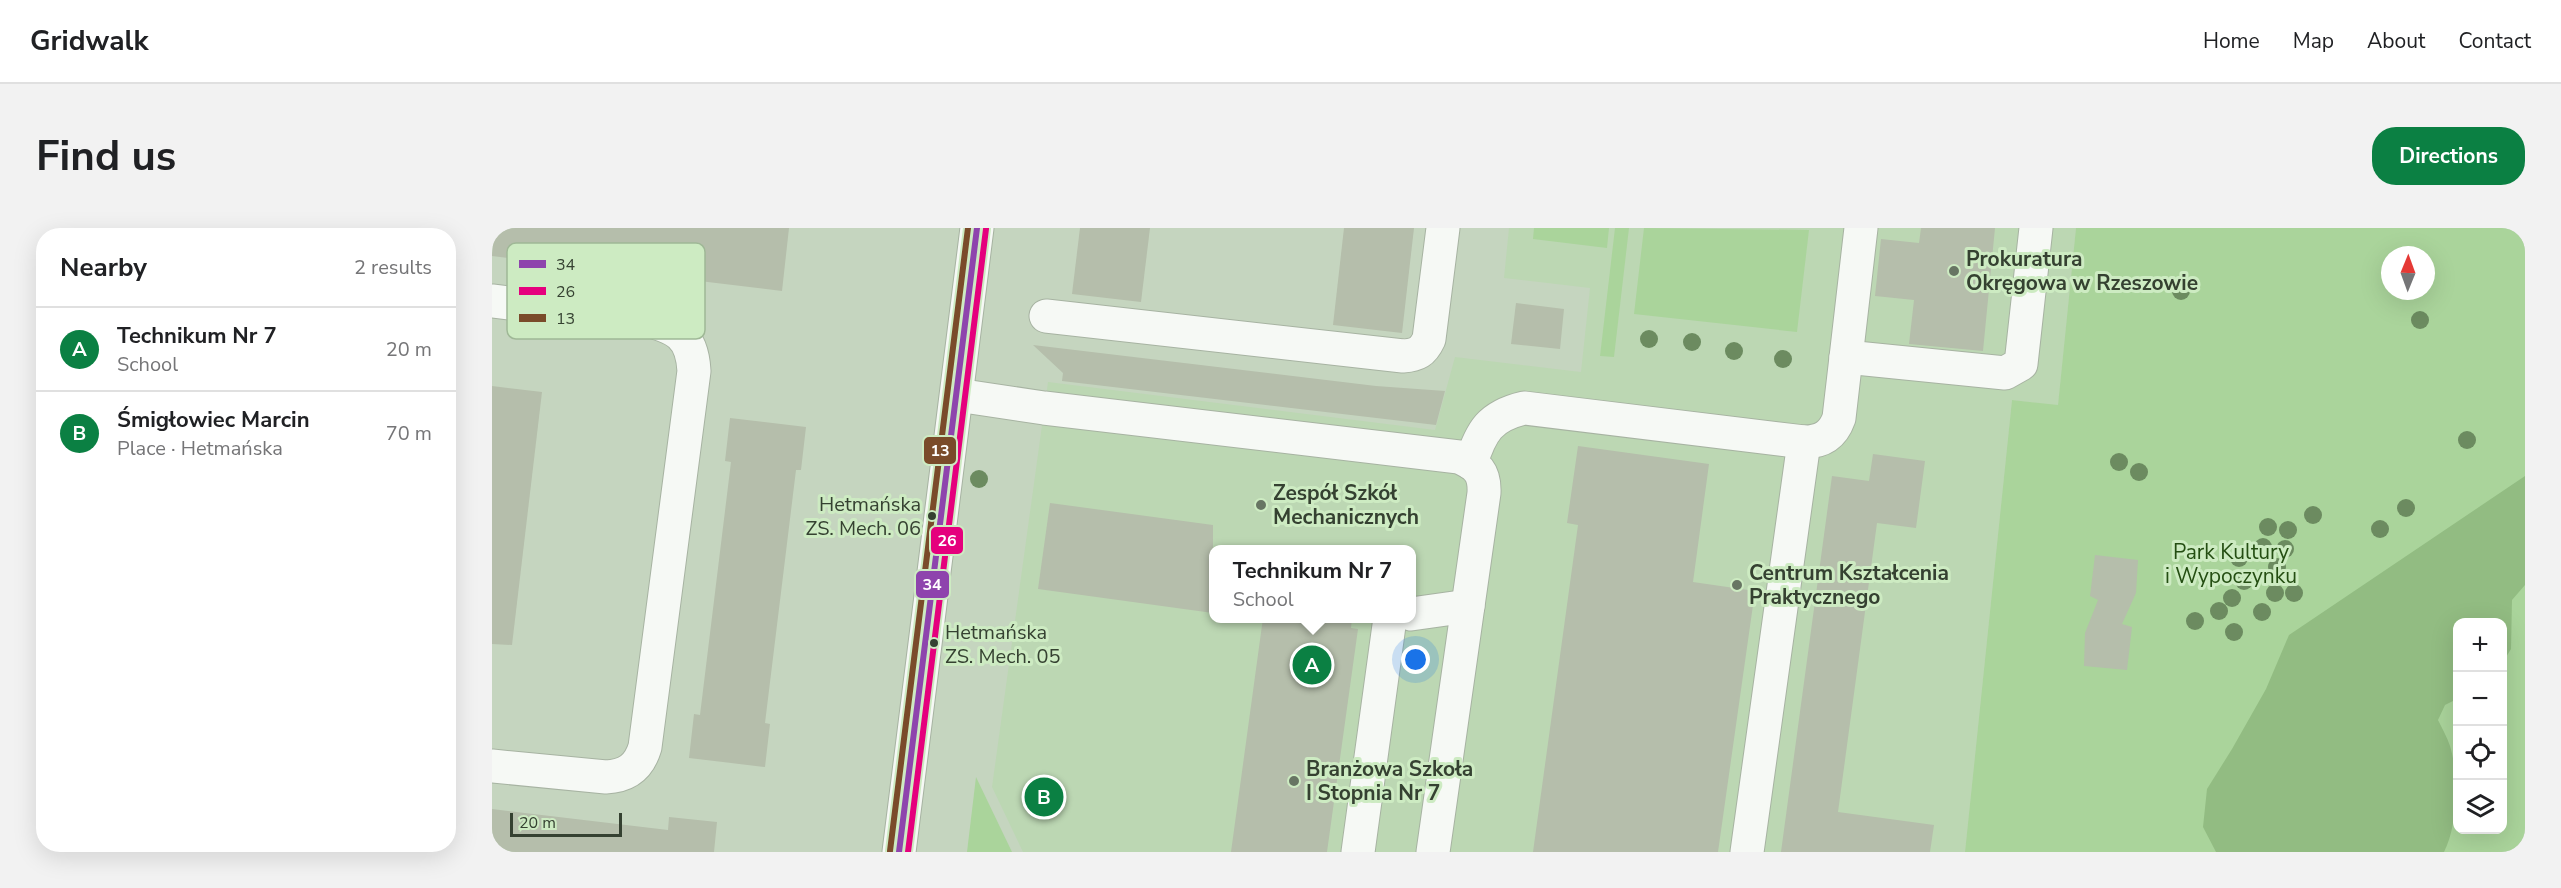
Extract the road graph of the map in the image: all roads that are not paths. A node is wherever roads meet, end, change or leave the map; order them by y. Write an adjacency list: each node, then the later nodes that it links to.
1 (977, 228): 10 (street)
2 (1443, 228): 7 (street)
3 (1861, 228): 9 (street)
4 (2036, 228): 9 (street)
5 (492, 301): 6 (street)
6 (507, 303)
7 (1046, 316)
8 (685, 339): 16 (street)
9 (1846, 357): 11 (street)
10 (957, 395): 12 (street); 17 (street)
11 (1804, 442): 12 (street); 20 (street)
12 (1471, 463): 13 (street)
13 (1468, 606): 14 (street); 19 (street)
14 (1416, 613)
15 (1389, 623): 18 (street)
16 (492, 766)
17 (899, 852)
18 (1358, 852)
19 (1433, 852)
20 (1747, 852)

